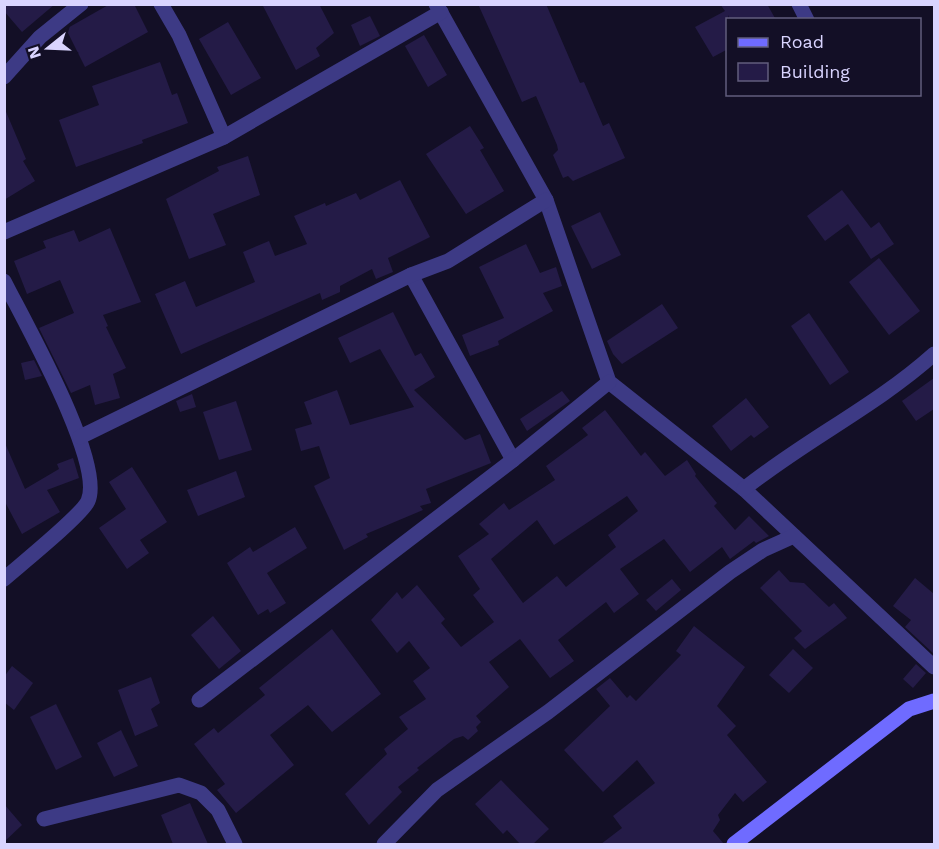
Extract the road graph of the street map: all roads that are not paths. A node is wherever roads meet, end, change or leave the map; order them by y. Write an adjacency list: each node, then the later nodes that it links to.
1 (81, 4): 6 (street)
2 (161, 4): 7 (street)
3 (799, 4): 5 (street)
4 (438, 8): 7 (street); 8 (street)
5 (806, 18)
6 (4, 77)
7 (224, 137): 9 (street)
8 (546, 200): 10 (street); 13 (street)
9 (4, 232)
10 (411, 275): 14 (street); 15 (street)
11 (4, 281): 14 (street)
12 (934, 354): 16 (street)
13 (609, 382): 15 (street); 16 (street)
14 (80, 437): 18 (street)
15 (513, 460): 20 (street)
16 (744, 489): 17 (street)
17 (794, 536): 19 (street); 24 (street)
18 (4, 579)
19 (934, 667)
20 (199, 700)
21 (934, 701): 25 (street)
22 (44, 819): 23 (street)
23 (235, 844)
24 (384, 844)
25 (734, 844)

